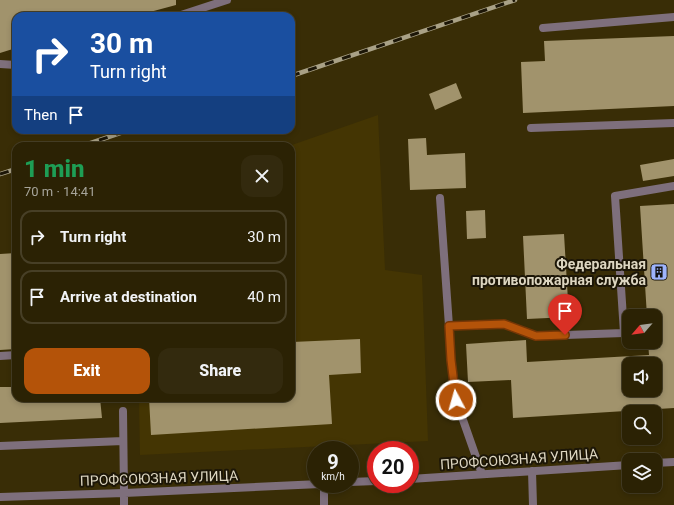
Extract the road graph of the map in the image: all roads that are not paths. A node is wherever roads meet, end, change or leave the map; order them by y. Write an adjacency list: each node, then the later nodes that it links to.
1 (227, 0): 2 (street)
2 (190, 12)
3 (674, 17): 4 (street)
4 (543, 28)
5 (0, 64): 6 (street)
6 (12, 65)
7 (674, 123): 8 (street)
8 (531, 128)
9 (674, 186): 11 (street)
10 (440, 198): 11 (street)
11 (449, 326): 21 (street)
12 (12, 355): 13 (street)
13 (0, 356)
14 (123, 411): 15 (street)
15 (123, 441): 16 (street); 24 (street)
16 (0, 446)
17 (674, 462): 18 (street)
18 (662, 463)
19 (622, 465): 20 (street, ПРОФСОЮЗНАЯ УЛИЦА)
20 (532, 471): 21 (street, ПРОФСОЮЗНАЯ УЛИЦА); 29 (street)
21 (482, 474): 22 (street, ПРОФСОЮЗНАЯ УЛИЦА)
22 (419, 478)
23 (307, 485): 24 (street, ПРОФСОЮЗНАЯ УЛИЦА)
24 (124, 493): 26 (street, ПРОФСОЮЗНАЯ УЛИЦА); 27 (street)
25 (324, 493): 28 (street)
26 (0, 497)
27 (124, 505)
28 (324, 505)
29 (533, 505)

